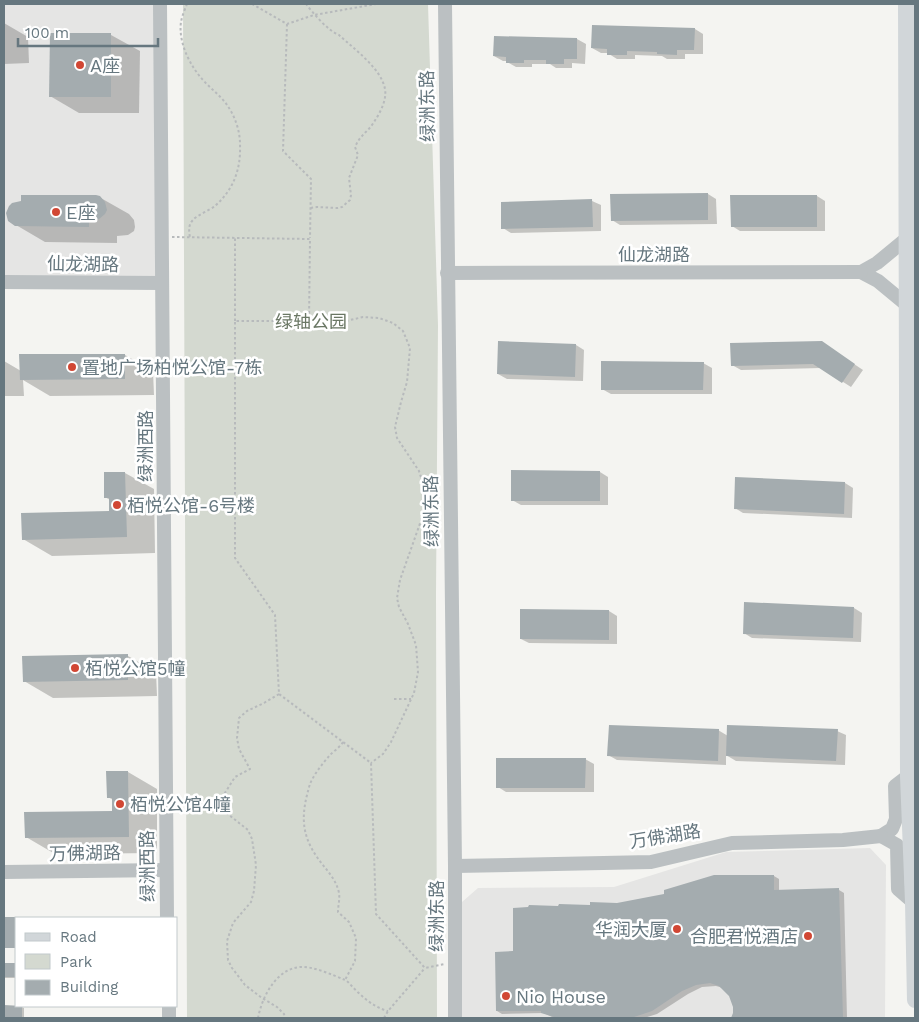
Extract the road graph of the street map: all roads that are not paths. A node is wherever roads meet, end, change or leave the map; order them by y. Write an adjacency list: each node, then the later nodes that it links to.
1 (160, 4): 8 (street, 绿洲西路)
2 (445, 4): 6 (street, 绿洲东路)
3 (902, 7): 4 (main road)
4 (905, 240): 5 (street); 9 (main road)
5 (861, 272): 6 (street, 仙龙湖路); 9 (street)
6 (447, 273): 12 (street, 绿洲东路)
7 (4, 282): 8 (street, 仙龙湖路)
8 (162, 283): 13 (street, 绿洲西路)
9 (907, 305): 10 (main road)
10 (908, 776): 11 (street); 15 (main road)
11 (881, 836): 12 (street, 万佛湖路); 15 (street)
12 (454, 866): 18 (street, 绿洲东路)
13 (166, 870): 14 (street, 万佛湖路); 16 (street, 绿洲西路)
14 (4, 872)
15 (913, 902): 17 (main road)
16 (167, 917)
17 (915, 1000)
18 (455, 1018)

